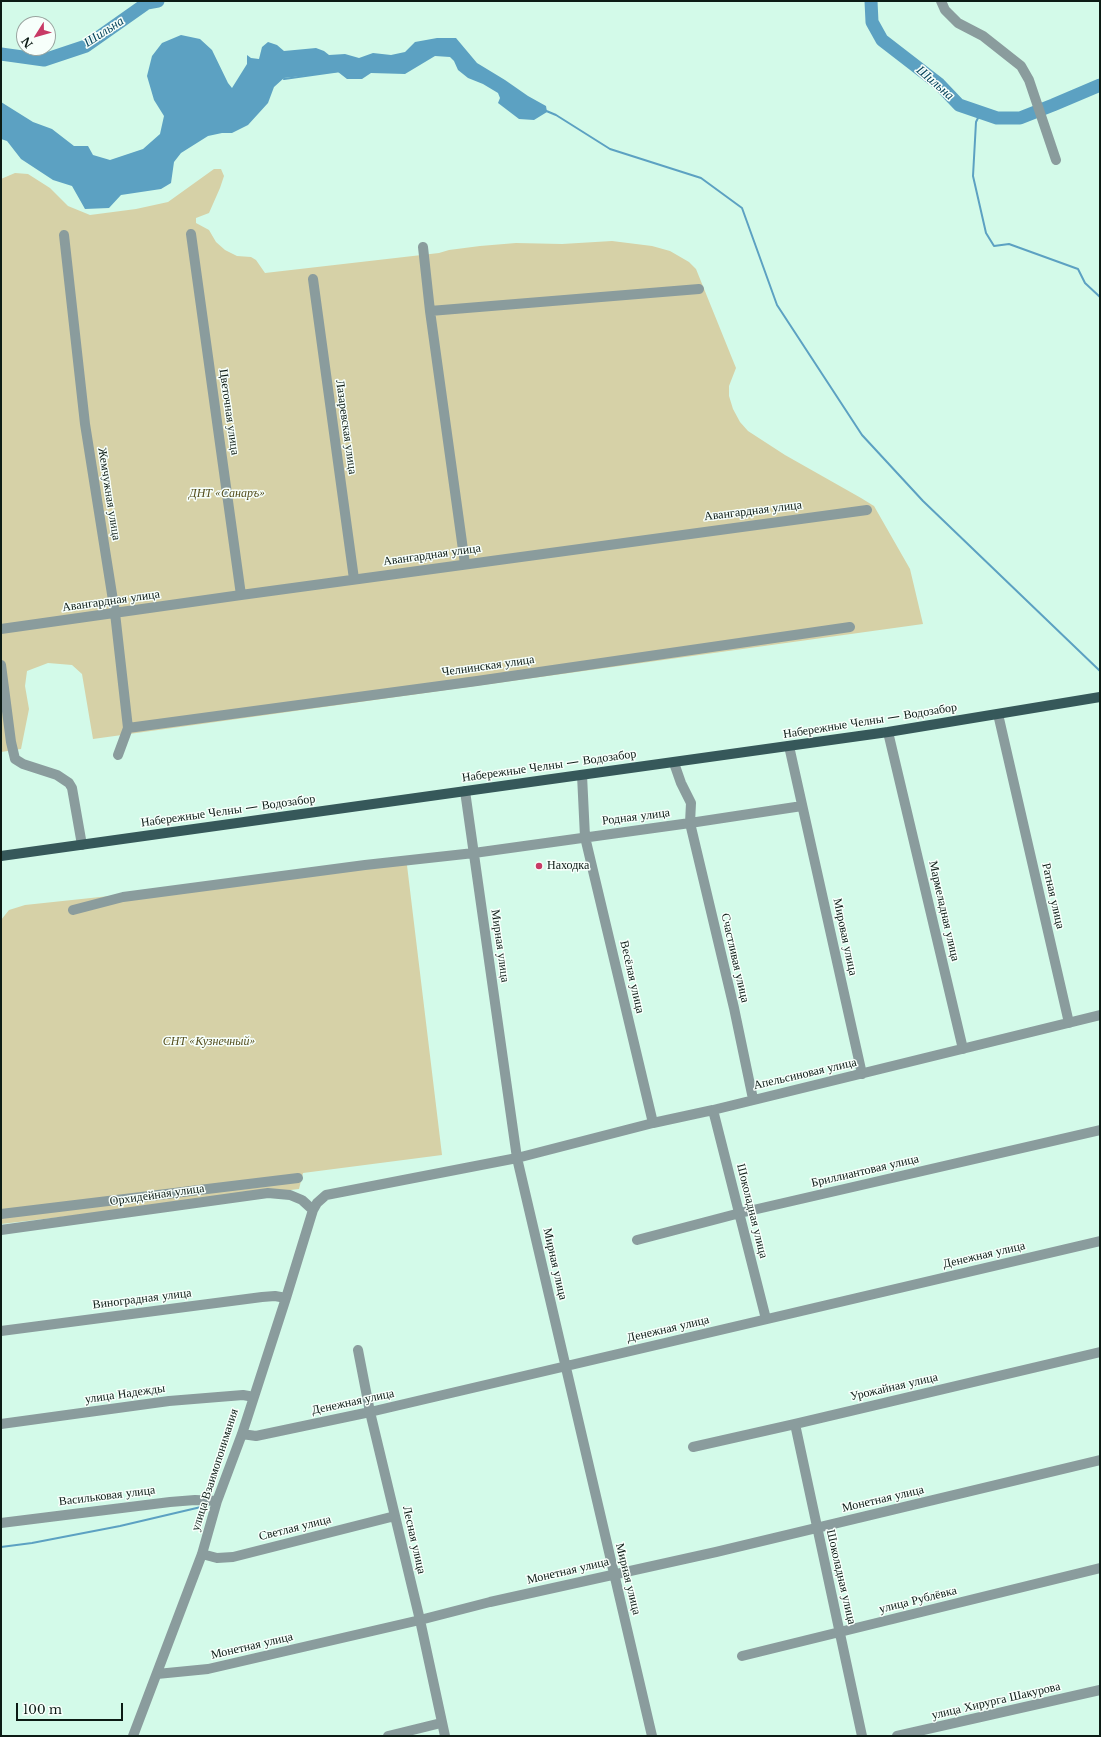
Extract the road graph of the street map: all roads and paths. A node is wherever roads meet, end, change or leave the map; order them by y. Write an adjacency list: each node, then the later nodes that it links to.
1 (941, 1): 2 (street)
2 (1056, 160)
3 (191, 234): 12 (street, Цветочная улица)
4 (64, 235): 13 (street, Жемчужная улица)
5 (423, 247): 8 (street)
6 (313, 279): 11 (street, Лазаревская улица)
7 (699, 289): 8 (street)
8 (430, 311): 10 (street)
9 (867, 510): 10 (street, Авангардная улица)
10 (465, 564): 11 (street, Авангардная улица)
11 (354, 579): 12 (street, Авангардная улица)
12 (241, 595): 13 (street, Авангардная улица)
13 (115, 613): 15 (street, Авангардная улица); 19 (street, Жемчужная улица)
14 (850, 627): 19 (street, Челнинская улица)
15 (1, 630)
16 (1, 665): 29 (street)
17 (1100, 697): 18 (main road, Набережные Челны — Водозабор)
18 (998, 714): 20 (main road, Набережные Челны — Водозабор); 34 (street, Ратная улица)
19 (128, 728): 22 (street, Жемчужная улица)
20 (888, 732): 21 (main road, Набережные Челны — Водозабор); 35 (street, Мармеладная улица)
21 (789, 746): 23 (main road, Набережные Челны — Водозабор); 26 (street, Мировая улица)
22 (118, 755)
23 (674, 763): 24 (main road, Набережные Челны — Водозабор); 27 (street, Счастливая улица)
24 (582, 775): 25 (main road, Набережные Челны — Водозабор); 28 (street, Весёлая улица)
25 (464, 791): 29 (main road, Набережные Челны — Водозабор); 30 (street, Мирная улица)
26 (802, 806): 27 (street, Родная улица); 36 (street, Мировая улица)
27 (690, 823): 28 (street, Родная улица); 37 (street, Счастливая улица)
28 (585, 837): 30 (street, Родная улица); 39 (street, Весёлая улица)
29 (82, 845): 31 (main road, Набережные Челны — Водозабор)
30 (474, 853): 32 (street, Родная улица); 41 (street, Мирная улица)
31 (1, 856)
32 (73, 910)
33 (1100, 1016): 34 (street, Апельсиновая улица)
34 (1069, 1023): 35 (street, Апельсиновая улица)
35 (963, 1049): 36 (street, Апельсиновая улица)
36 (862, 1074): 37 (street, Апельсиновая улица)
37 (753, 1099): 38 (street, Апельсиновая улица)
38 (713, 1110): 39 (street, Апельсиновая улица); 44 (street, Шоколадная улица)
39 (653, 1123): 41 (street, Апельсиновая улица)
40 (1100, 1130): 44 (street, Бриллиантовая улица)
41 (517, 1158): 43 (street, Апельсиновая улица); 54 (street, Мирная улица)
42 (298, 1178): 45 (street)
43 (313, 1210): 46 (street, Орхидейная улица); 49 (street, улица Взаимопонимания)
44 (740, 1213): 47 (street, Бриллиантовая улица); 50 (street, Шоколадная улица)
45 (1, 1214)
46 (1, 1230)
47 (637, 1240)
48 (1100, 1241): 50 (street, Денежная улица)
49 (286, 1298): 51 (street, Виноградная улица); 55 (street, улица Взаимопонимания)
50 (766, 1319): 54 (street, Денежная улица)
51 (1, 1331)
52 (358, 1350): 56 (street, Лесная улица)
53 (1100, 1352): 58 (street, Урожайная улица)
54 (566, 1367): 56 (street, Денежная улица); 68 (street, Мирная улица)
55 (254, 1397): 57 (street, улица Надежды); 59 (street, улица Взаимопонимания)
56 (370, 1412): 59 (street, Денежная улица); 63 (street, Лесная улица)
57 (1, 1424)
58 (795, 1424): 60 (street, Урожайная улица); 65 (street, Шоколадная улица)
59 (242, 1434): 62 (street, улица Взаимопонимания)
60 (693, 1447)
61 (1100, 1460): 65 (street, Монетная улица)
62 (217, 1501): 64 (street, Васильковая улица); 66 (street, улица Взаимопонимания)
63 (395, 1516): 66 (street, Светлая улица); 69 (street, Лесная улица)
64 (1, 1523)
65 (816, 1528): 68 (street, Монетная улица); 70 (street, Шоколадная улица)
66 (202, 1554): 72 (street, улица Взаимопонимания)
67 (1100, 1568): 70 (street, улица Рублёвка)
68 (614, 1574): 69 (street, Монетная улица); 78 (street, Мирная улица)
69 (420, 1620): 72 (street, Монетная улица); 74 (street, Лесная улица)
70 (840, 1633): 71 (street, улица Рублёвка); 79 (street, Шоколадная улица)
71 (742, 1656)
72 (157, 1674): 75 (street, улица Взаимопонимания)
73 (1100, 1690): 80 (street, улица Хирурга Шакурова)
74 (441, 1723): 76 (street); 77 (street, Лесная улица)
75 (133, 1736)
76 (388, 1736)
77 (445, 1736)
78 (652, 1736)
79 (862, 1736)
80 (897, 1736)

